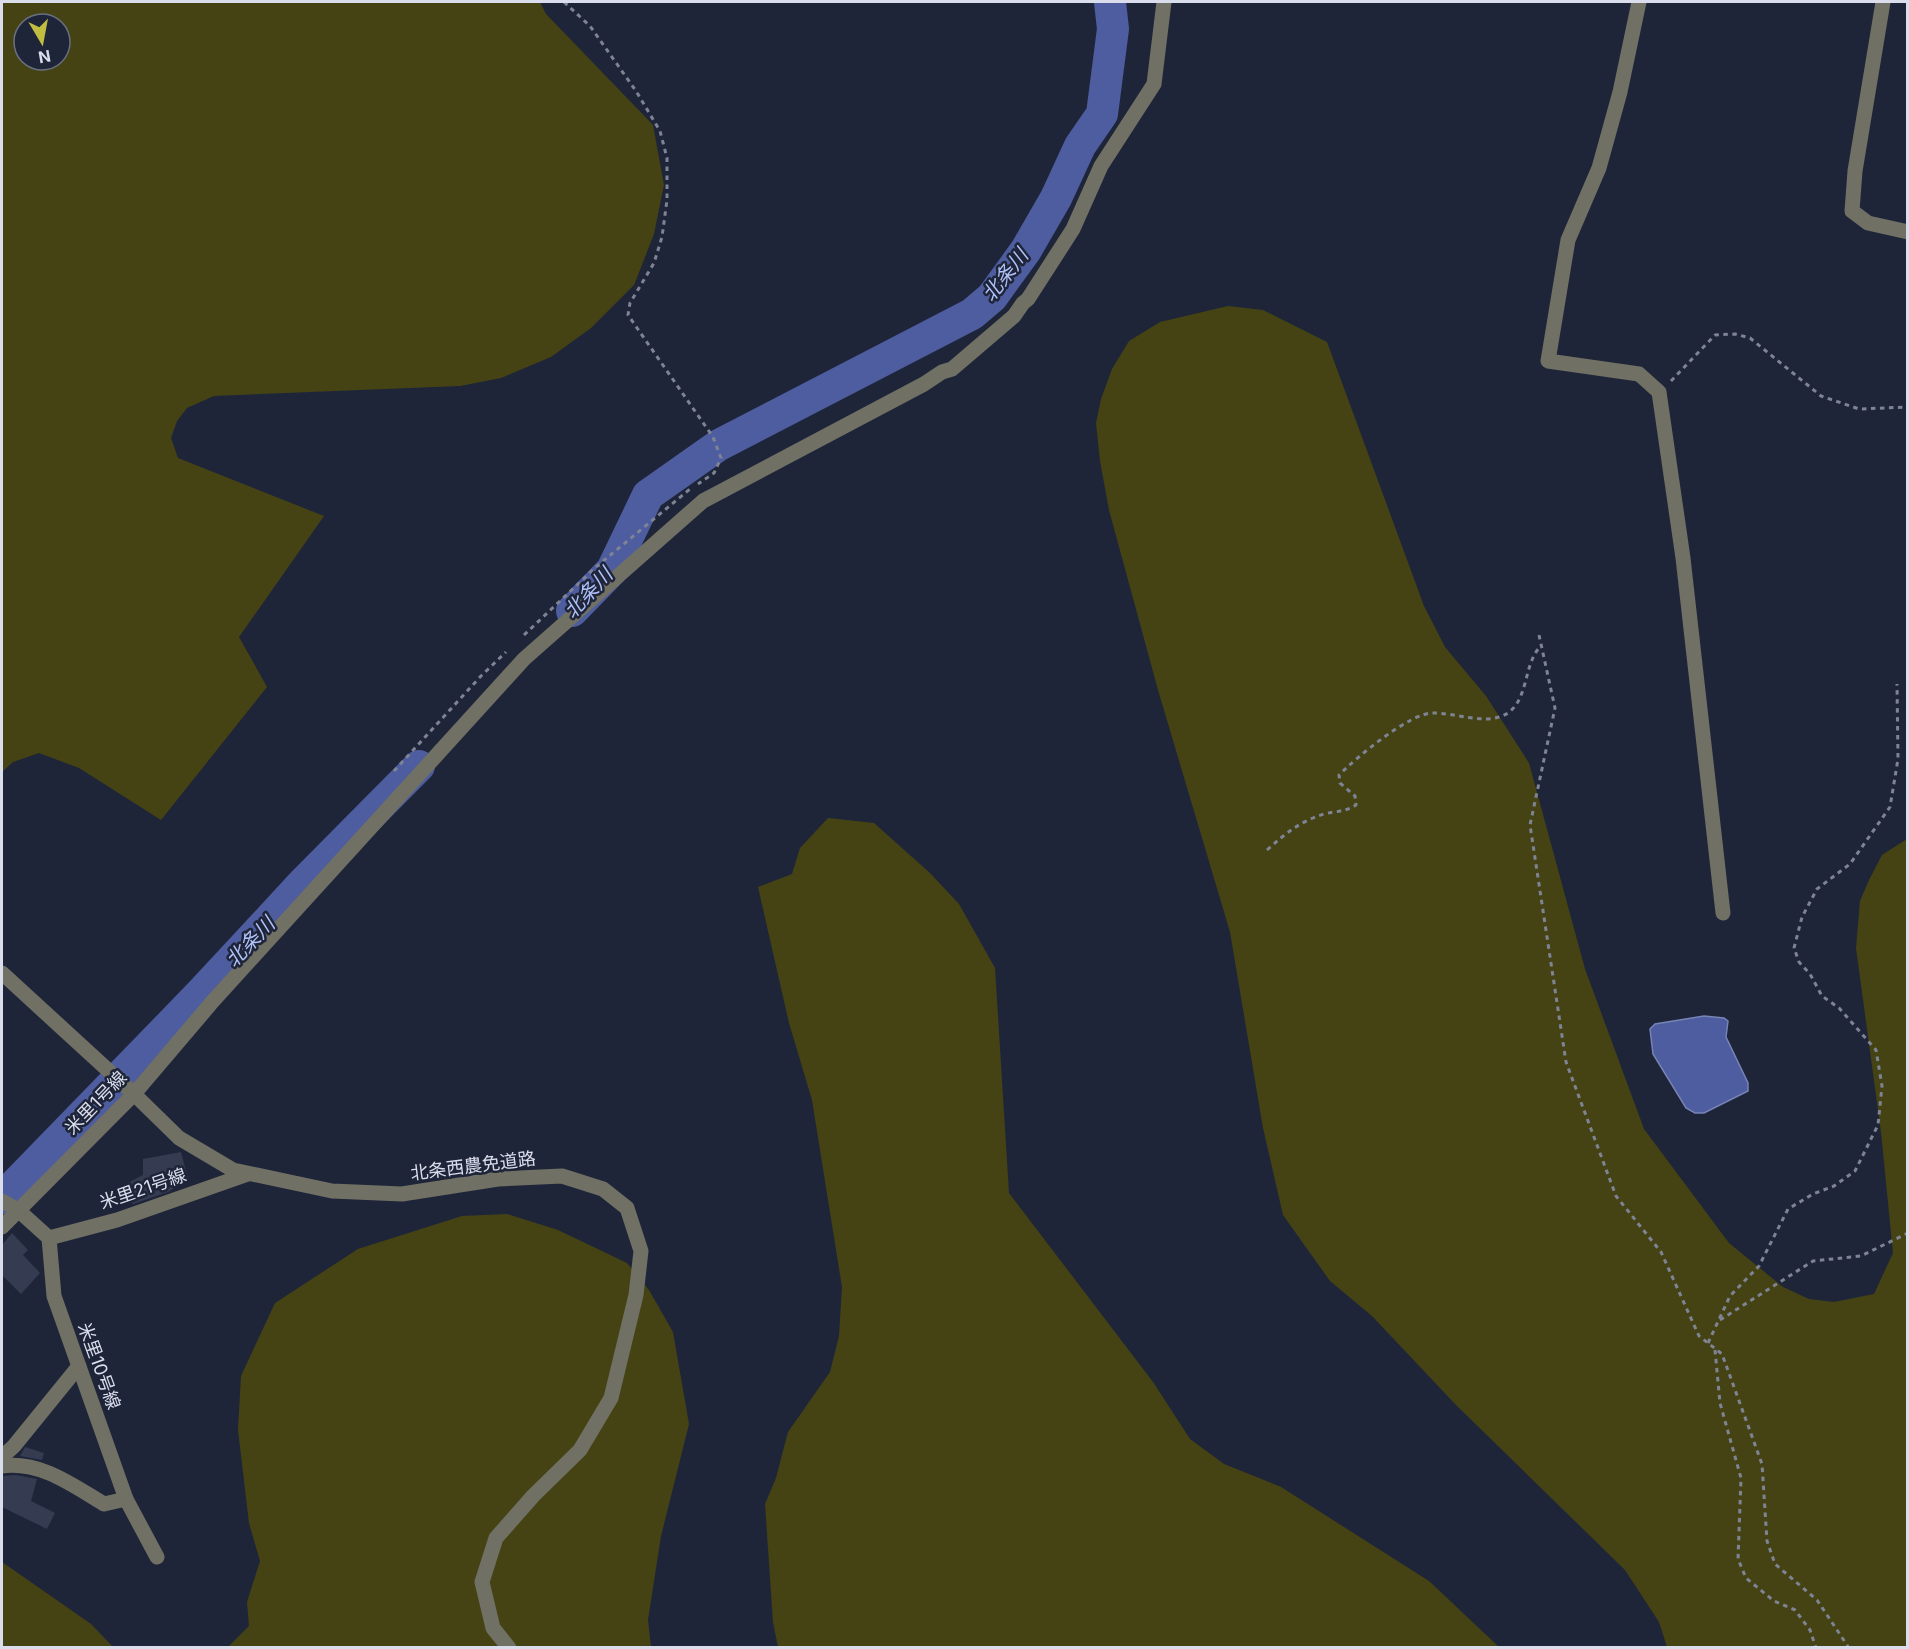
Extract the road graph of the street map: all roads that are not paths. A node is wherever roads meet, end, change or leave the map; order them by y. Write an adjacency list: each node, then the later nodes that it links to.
1 (1164, 2): 7 (street, 米里1号線)
2 (1639, 2): 5 (street)
3 (1883, 2): 4 (street)
4 (1908, 232)
5 (1723, 913)
6 (2, 973): 7 (street, 北条西農免道路)
7 (134, 1094): 8 (street, 北条西農免道路); 10 (street, 米里1号線)
8 (249, 1174): 12 (street, 米里21号線); 18 (street, 北条西農免道路)
9 (2, 1201): 10 (street)
10 (18, 1210): 11 (street, 米里1号線); 12 (street)
11 (2, 1227)
12 (49, 1238): 13 (street, 米里10号線)
13 (79, 1366): 14 (street); 16 (street, 米里10号線)
14 (2, 1457)
15 (2, 1466): 16 (street)
16 (126, 1499): 17 (street, 米里10号線)
17 (157, 1557)
18 (509, 1647)

